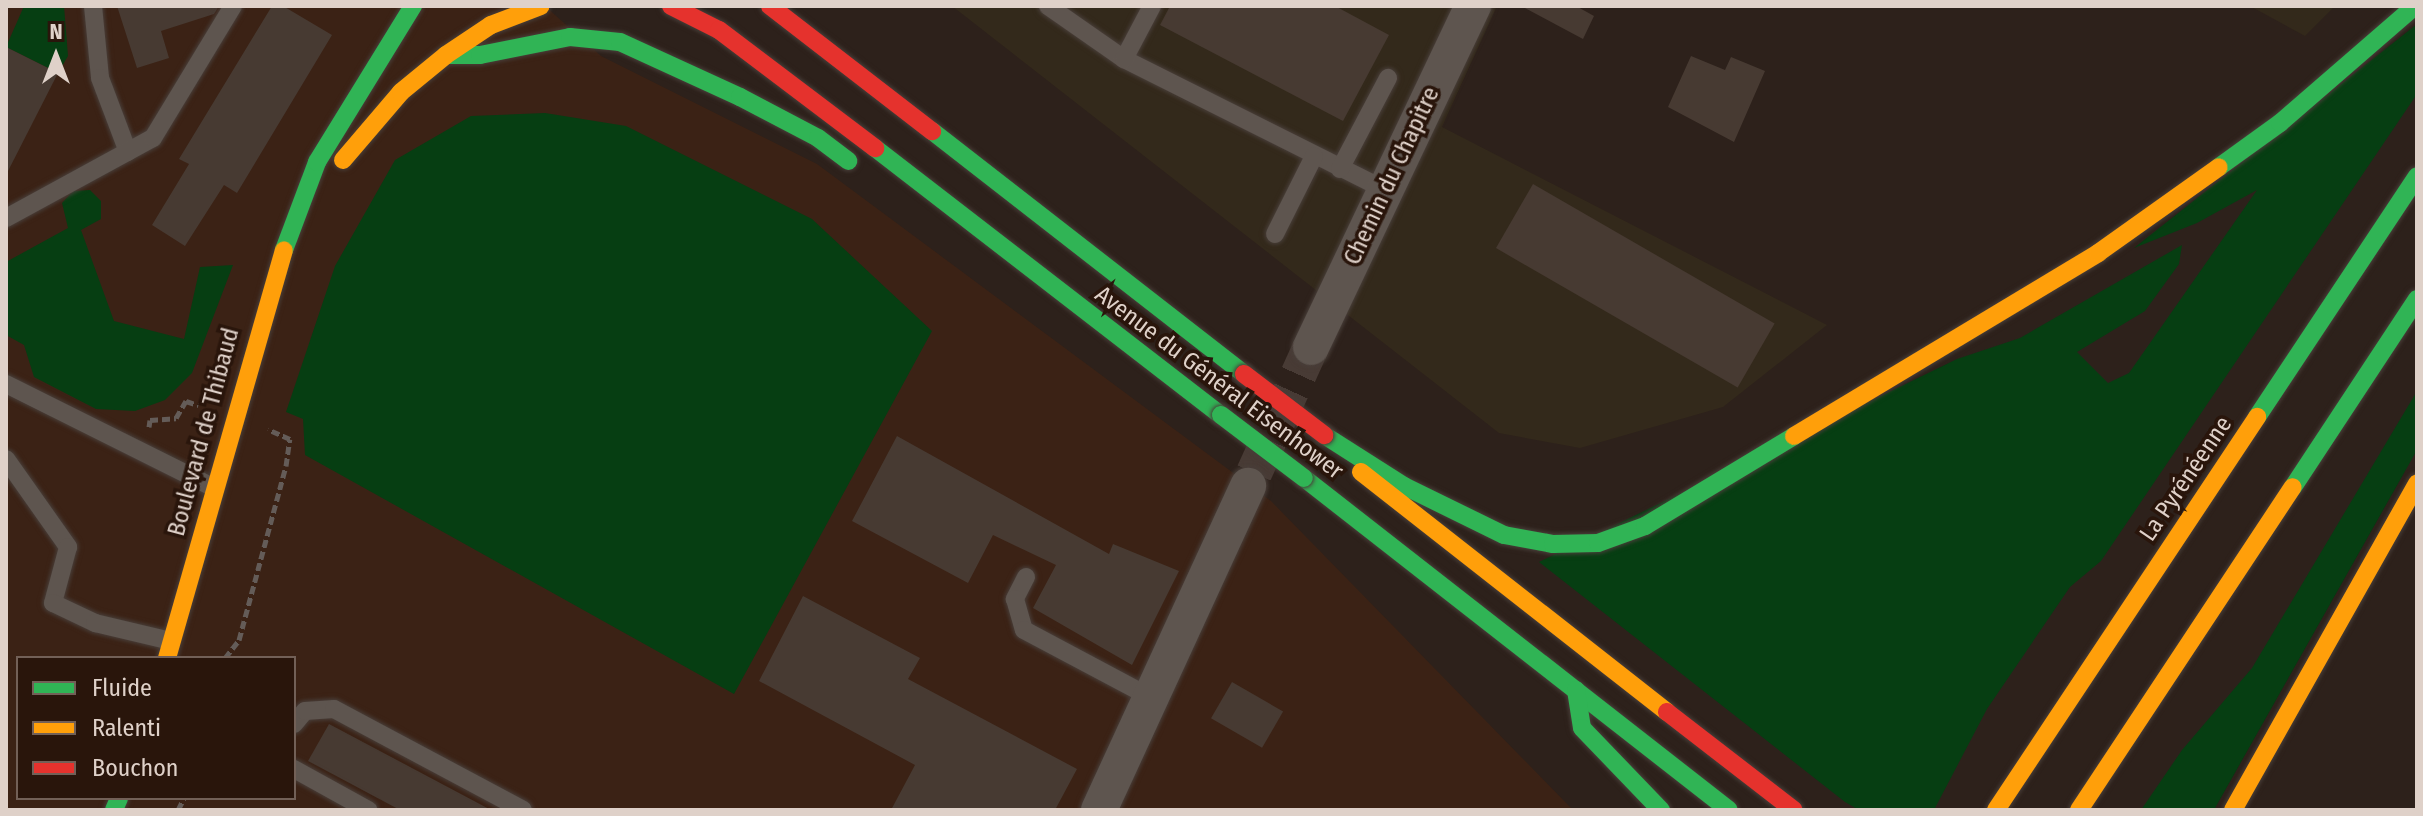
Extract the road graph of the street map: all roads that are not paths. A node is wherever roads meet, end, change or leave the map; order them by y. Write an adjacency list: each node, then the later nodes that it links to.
1 (93, 6): 14 (lane)
2 (233, 6): 14 (lane)
3 (413, 6): 23 (main road, Boulevard de Thibaud)
4 (541, 6): 11 (main road, Boulevard de Thibaud)
5 (671, 6): 21 (main road, Avenue du Général Eisenhower)
6 (770, 6): 28 (main road, Avenue du Général Eisenhower, bridge)
7 (1048, 6): 12 (lane)
8 (1152, 6): 12 (lane)
9 (1473, 6): 19 (street, Chemin du Chapitre)
10 (2415, 6): 28 (main road)
11 (446, 55): 17 (main road); 23 (main road, Boulevard de Thibaud)
12 (1124, 59): 15 (lane)
13 (1388, 78): 16 (lane)
14 (128, 152): 22 (lane)
15 (1314, 156): 16 (lane); 24 (lane)
16 (1340, 169): 19 (lane)
17 (866, 174)
18 (2417, 176): 45 (main road, La Pyrénéenne)
19 (1386, 190): 26 (street, Chemin du Chapitre)
20 (903, 196): 21 (main road)
21 (954, 210): 35 (main road, Avenue du Général Eisenhower, bridge)
22 (6, 218)
23 (296, 222): 32 (main road, Boulevard de Thibaud)
24 (1275, 234)
25 (2417, 299): 46 (main road)
26 (1311, 347)
27 (6, 384): 32 (lane)
28 (1324, 435): 44 (main road, Avenue du Général Eisenhower)
29 (6, 459): 34 (lane)
30 (2417, 483): 47 (main road)
31 (1248, 486): 36 (street)
32 (213, 487): 34 (main road, Boulevard de Thibaud)
33 (1026, 577): 36 (lane)
34 (169, 650)
35 (1576, 690): 42 (main road); 43 (main road, Avenue du Général Eisenhower)
36 (1150, 697): 41 (street)
37 (296, 722): 40 (lane)
38 (296, 770): 39 (lane)
39 (368, 810)
40 (523, 810)
41 (1099, 810)
42 (1661, 810)
43 (1729, 810)
44 (1794, 810)
45 (1996, 810)
46 (2079, 810)
47 (2233, 810)

